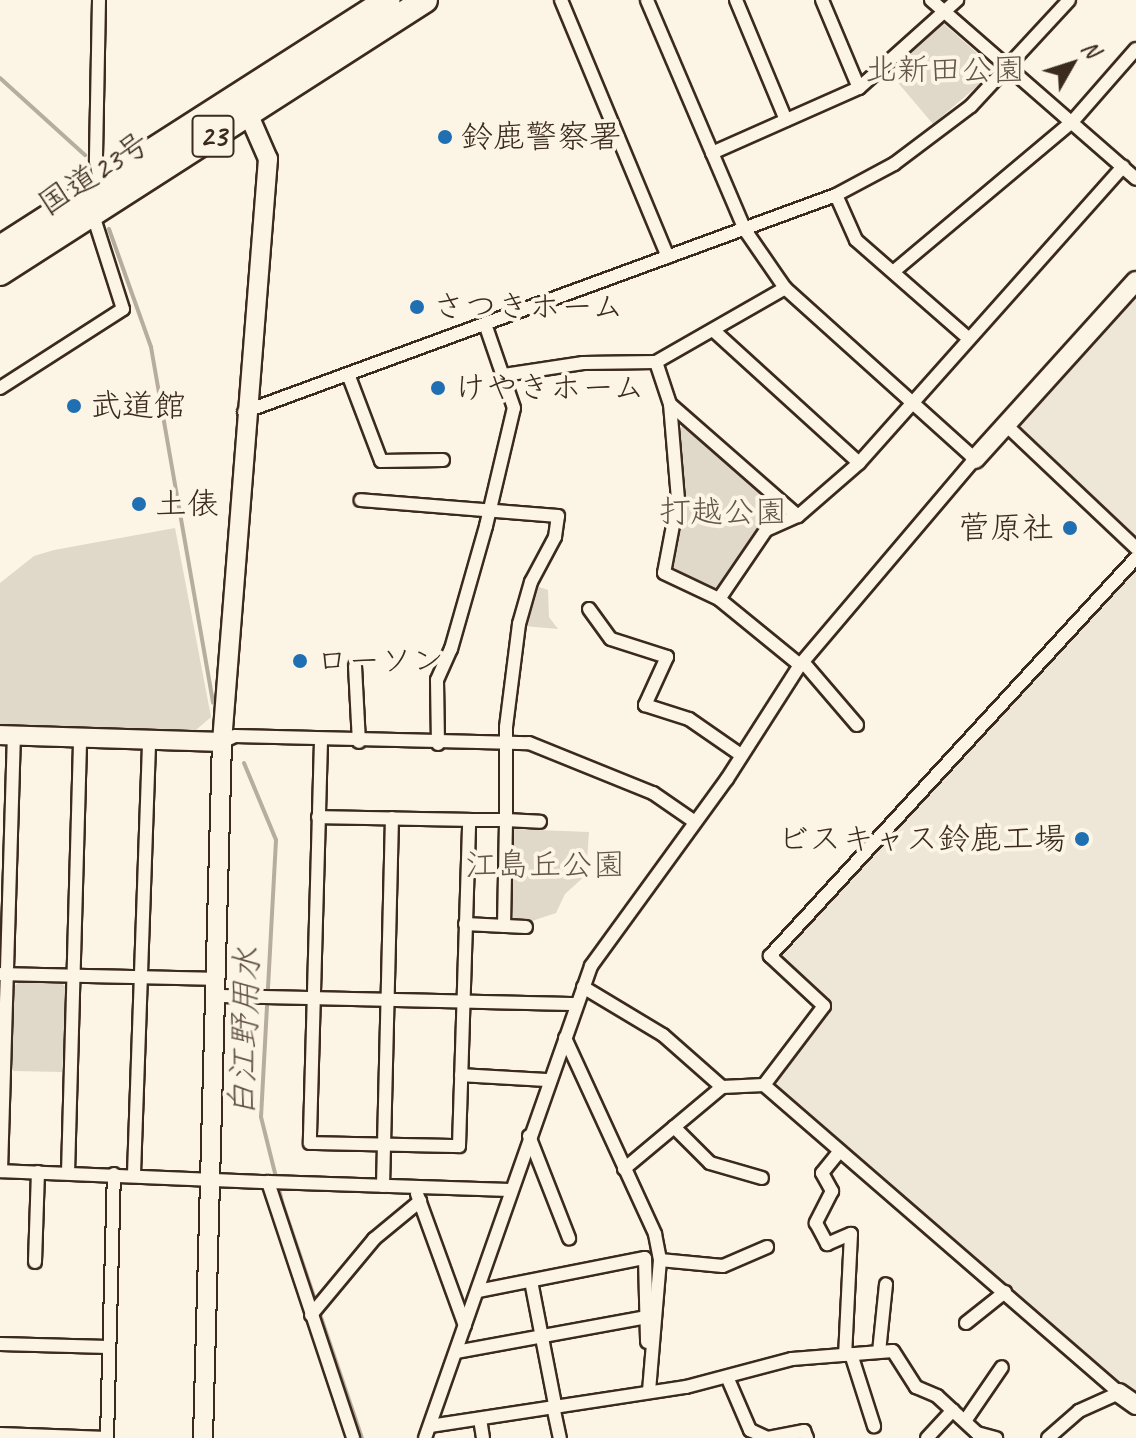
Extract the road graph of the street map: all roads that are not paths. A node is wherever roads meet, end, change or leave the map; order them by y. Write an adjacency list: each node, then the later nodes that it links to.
1 (99, 0): 21 (street)
2 (388, 0): 15 (highway, 国道23号 / 23)
3 (425, 0): 15 (highway, 国道23号 / 23)
4 (561, 0): 26 (street)
5 (647, 0): 18 (street)
6 (736, 0): 16 (street)
7 (822, 0): 14 (street)
8 (931, 0): 11 (street)
9 (957, 0): 11 (street)
10 (1069, 0): 13 (street)
11 (946, 13): 13 (street); 14 (street)
12 (1136, 49): 17 (street)
13 (1009, 68): 17 (street); 22 (street)
14 (859, 88): 16 (street)
15 (244, 105): 21 (highway, 国道23号 / 23); 23 (highway, 国道23号 / 23); 40 (street)
16 (786, 120): 18 (street)
17 (1072, 122): 19 (street); 27 (street)
18 (712, 153): 24 (street)
19 (1123, 167): 20 (street); 33 (street)
20 (1136, 179)
21 (101, 184): 25 (highway, 国道23号 / 23)
22 (836, 195): 24 (street); 27 (street)
23 (92, 212): 28 (highway, 国道23号 / 23); 37 (street)
24 (745, 230): 26 (street); 30 (street)
25 (0, 248)
26 (668, 257): 31 (street)
27 (893, 272): 33 (street)
28 (0, 273)
29 (1136, 281): 41 (street)
30 (785, 288): 32 (street); 38 (street)
31 (485, 324): 35 (street); 36 (street)
32 (713, 330): 34 (street); 44 (street)
33 (969, 339): 38 (street)
34 (656, 362): 36 (street); 39 (street)
35 (348, 374): 40 (street); 43 (street)
36 (504, 375): 46 (street)
37 (0, 388)
38 (913, 402): 42 (street); 44 (street)
39 (670, 404): 47 (street); 50 (street)
40 (244, 412): 59 (street)
41 (1006, 425): 42 (street); 48 (street)
42 (975, 459): 52 (street)
43 (443, 460)
44 (859, 463): 47 (street)
45 (361, 500): 46 (street)
46 (489, 511): 61 (street); 62 (street)
47 (798, 516): 50 (street)
48 (1136, 548)
49 (1136, 558): 85 (street)
50 (719, 599): 52 (street)
51 (589, 609): 63 (street)
52 (801, 664): 54 (street); 63 (street)
53 (355, 666): 60 (street)
54 (857, 725)
55 (7, 735): 56 (street); 73 (street)
56 (80, 737): 57 (street); 74 (street)
57 (149, 740): 59 (street); 75 (street)
58 (321, 741): 59 (street); 60 (street); 64 (street)
59 (222, 742): 77 (street)
60 (359, 742): 62 (street)
61 (508, 743): 62 (street); 67 (street); 69 (street)
62 (438, 744)
63 (741, 755): 69 (street)
64 (318, 817): 65 (street); 78 (street)
65 (392, 818): 66 (street); 79 (street)
66 (469, 820): 67 (street); 70 (street)
67 (506, 820): 68 (street); 71 (street)
68 (540, 822)
69 (695, 822): 76 (street)
70 (465, 924): 71 (street); 80 (street)
71 (504, 926): 72 (street)
72 (526, 927)
73 (4, 974): 74 (street); 92 (street)
74 (74, 976): 75 (street); 94 (street)
75 (141, 976): 77 (street); 96 (street)
76 (583, 987): 81 (street); 86 (street)
77 (216, 988): 78 (street); 97 (street)
78 (313, 997): 79 (street); 89 (street)
79 (387, 999): 80 (street); 89 (street)
80 (463, 1001): 81 (street); 83 (street)
81 (576, 1004): 82 (street)
82 (565, 1038): 84 (street); 91 (street)
83 (461, 1075): 84 (street); 89 (street)
84 (549, 1080): 88 (street)
85 (764, 1085): 86 (street); 90 (street)
86 (722, 1087): 87 (street)
87 (674, 1127): 91 (street); 98 (street)
88 (529, 1136): 102 (street); 104 (street)
89 (384, 1144): 100 (street)
90 (839, 1152): 111 (street); 121 (street)
91 (624, 1169): 106 (street)
92 (1, 1171): 93 (street)
93 (38, 1172): 94 (street); 107 (street)
94 (68, 1173): 95 (street)
95 (114, 1174): 96 (street); 118 (street)
96 (134, 1174): 97 (street)
97 (211, 1177): 99 (street); 135 (street)
98 (762, 1178)
99 (275, 1182): 100 (street); 112 (street)
100 (383, 1186): 101 (street)
101 (415, 1187): 102 (street); 103 (street)
102 (511, 1190): 110 (street)
103 (420, 1201): 112 (street); 115 (street)
104 (569, 1238)
105 (767, 1247): 106 (street)
106 (660, 1260): 123 (street)
107 (35, 1262)
108 (531, 1281): 110 (street); 113 (street); 116 (street)
109 (886, 1284): 120 (street)
110 (478, 1291): 115 (street)
111 (1005, 1292): 114 (street); 126 (street)
112 (316, 1312): 136 (street)
113 (647, 1317): 116 (street); 123 (street)
114 (966, 1323)
115 (465, 1326): 119 (street)
116 (542, 1335): 119 (street); 127 (street)
117 (0, 1344): 118 (street)
118 (108, 1347): 134 (street)
119 (456, 1352): 133 (street)
120 (879, 1352): 121 (street); 129 (street)
121 (848, 1355): 124 (street); 132 (street)
122 (1002, 1367): 131 (street)
123 (648, 1372): 125 (street)
124 (728, 1379): 125 (street); 139 (street)
125 (649, 1390): 127 (street)
126 (1119, 1393): 128 (street); 143 (street)
127 (554, 1405): 130 (street); 138 (street)
128 (1136, 1405)
129 (953, 1410): 131 (street); 141 (street)
130 (480, 1419): 133 (street); 137 (street)
131 (965, 1421): 142 (street)
132 (874, 1426)
133 (428, 1432)
134 (0, 1434)
135 (203, 1438)
136 (353, 1438)
137 (483, 1438)
138 (560, 1438)
139 (768, 1438): 140 (street)
140 (807, 1438)
141 (927, 1438)
142 (996, 1438)
143 (1048, 1438)

